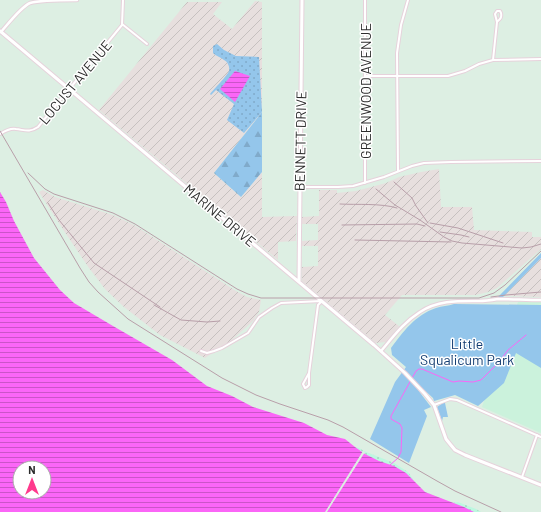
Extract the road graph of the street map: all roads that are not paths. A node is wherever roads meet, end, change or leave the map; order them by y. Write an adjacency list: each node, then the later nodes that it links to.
1 (77, 0): 8 (street)
2 (123, 0): 7 (street)
3 (302, 0): 19 (main road, BENNETT DRIVE)
4 (365, 0): 12 (street, GREENWOOD AVENUE)
5 (408, 0): 13 (street)
6 (497, 22): 6 (street); 11 (street)
7 (122, 24): 9 (street); 14 (street, LOCUST AVENUE)
8 (1, 32): 14 (main road, MARINE DRIVE)
9 (147, 44)
10 (541, 59): 11 (street)
11 (493, 60): 13 (street)
12 (365, 76): 13 (street); 18 (street, GREENWOOD AVENUE)
13 (397, 76): 17 (street)
14 (69, 89): 15 (street, LOCUST AVENUE); 20 (main road, MARINE DRIVE)
15 (0, 134)
16 (541, 161): 17 (street)
17 (398, 171): 18 (street)
18 (365, 183): 19 (street)
19 (300, 187): 20 (main road, BENNETT DRIVE)
20 (299, 282): 22 (main road, MARINE DRIVE)
21 (541, 300): 24 (street)
22 (322, 301): 23 (street); 24 (main road, MARINE DRIVE); 25 (street)
23 (202, 351)
24 (381, 351): 26 (main road, MARINE DRIVE)
25 (308, 373): 25 (street)
26 (434, 406): 27 (street); 29 (main road, MARINE DRIVE)
27 (537, 435): 28 (street); 29 (street)
28 (541, 437)
29 (522, 477): 30 (main road, MARINE DRIVE)
30 (541, 485)

